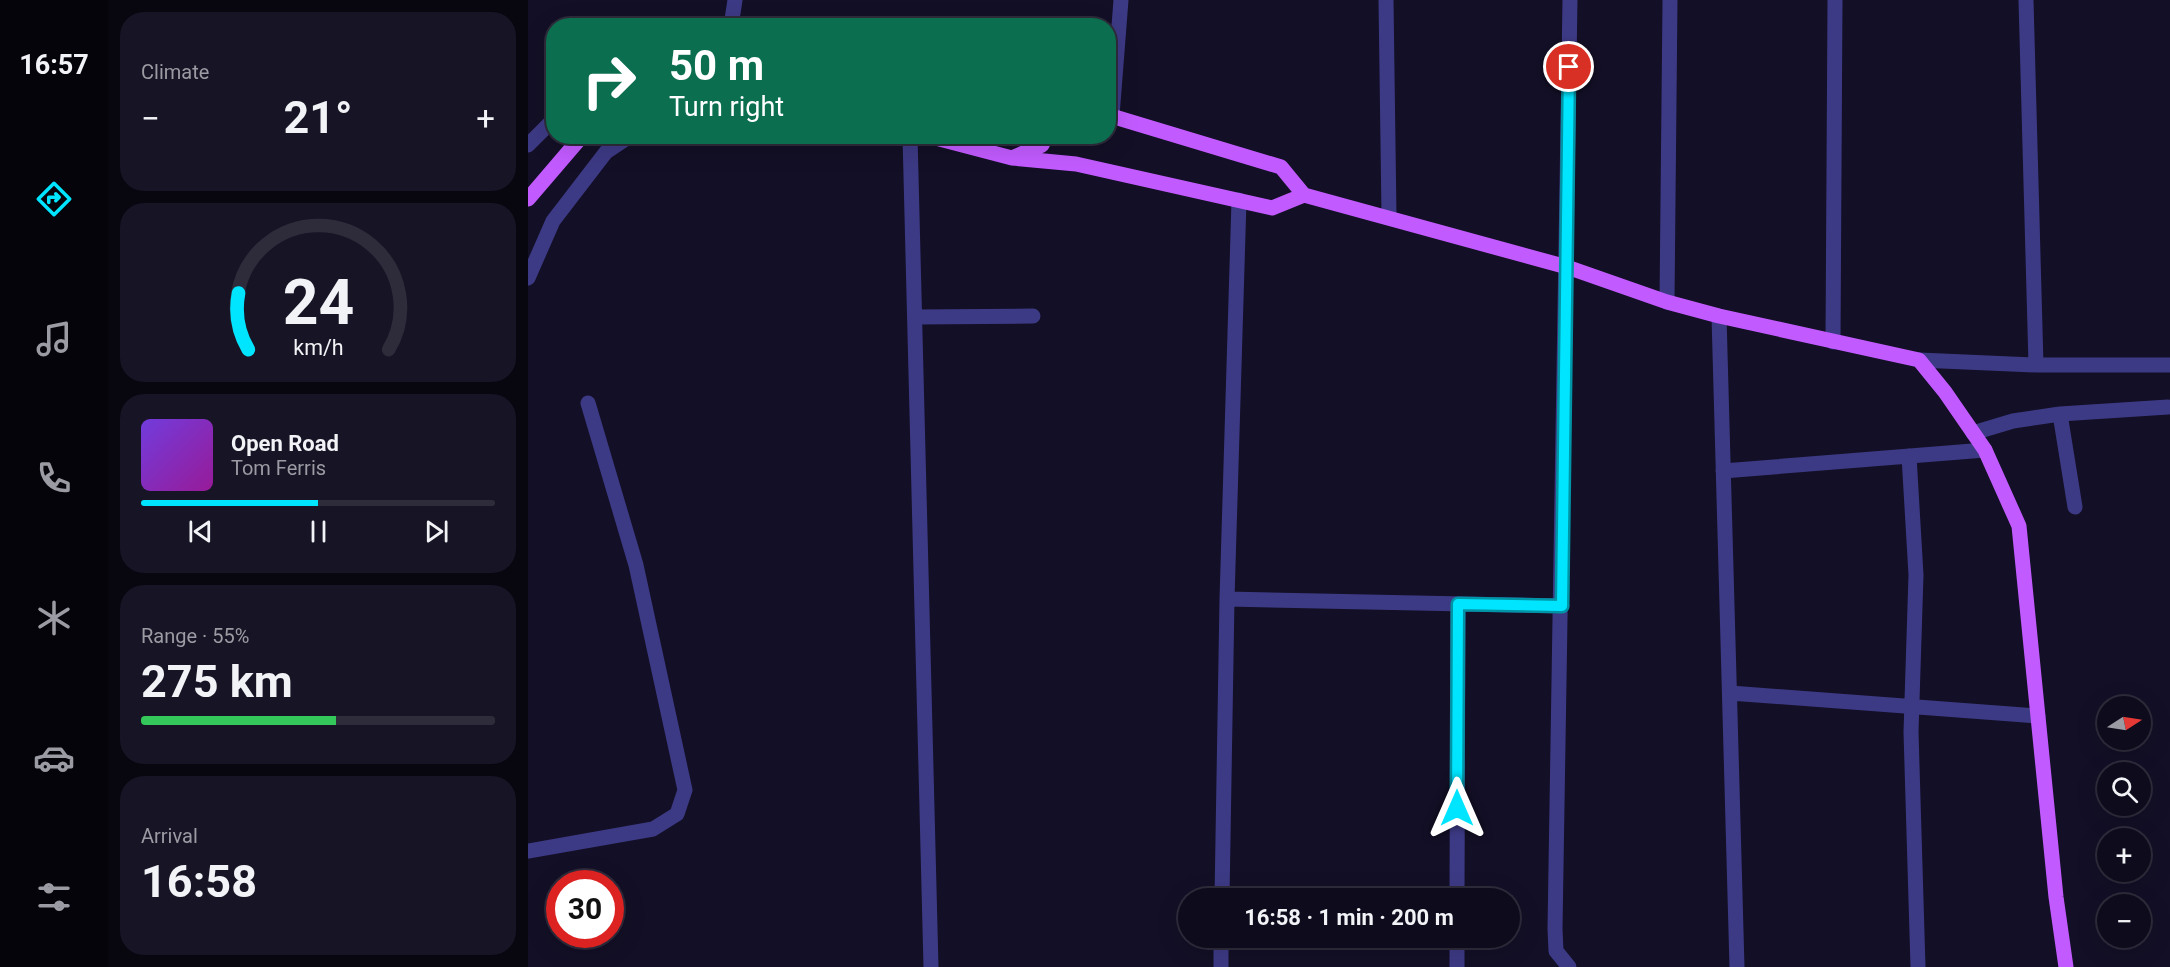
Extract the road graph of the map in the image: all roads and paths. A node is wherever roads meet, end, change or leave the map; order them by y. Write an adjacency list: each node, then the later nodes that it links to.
1 (735, 0): 8 (street)
2 (1121, 0): 9 (street)
3 (1386, 0): 22 (street)
4 (1570, 0): 23 (street)
5 (1670, 0): 25 (street)
6 (1835, 0): 29 (street)
7 (2026, 0): 31 (street)
8 (732, 18)
9 (1116, 53)
10 (1116, 118): 19 (main road)
11 (546, 127): 17 (street)
12 (575, 144): 20 (main road)
13 (618, 144): 24 (street)
14 (910, 144): 26 (street)
15 (959, 144): 18 (main road)
16 (1042, 144): 18 (main road)
17 (528, 145)
18 (1012, 158): 21 (main road)
19 (1304, 195): 21 (main road); 22 (main road)
20 (528, 199)
21 (1239, 200): 41 (street)
22 (1389, 216): 23 (main road)
23 (1567, 267): 25 (main road); 43 (street)
24 (528, 278)
25 (1667, 302): 28 (main road)
26 (916, 316): 27 (street); 52 (street)
27 (1034, 316)
28 (1719, 316): 29 (main road); 39 (street)
29 (1833, 342): 30 (main road)
30 (1919, 360): 31 (street); 36 (main road)
31 (2036, 364): 32 (street)
32 (2170, 365)
33 (588, 404): 47 (street)
34 (2168, 407): 35 (street)
35 (2060, 414): 36 (street); 40 (street)
36 (1973, 433): 37 (main road)
37 (1985, 450): 38 (street); 46 (main road)
38 (1910, 456): 39 (street); 45 (street)
39 (1723, 471): 44 (street)
40 (2075, 507)
41 (1227, 599): 42 (street); 48 (street)
42 (1458, 604): 43 (street); 49 (street)
43 (1562, 606): 55 (street)
44 (1730, 693): 45 (street); 56 (street)
45 (1912, 706): 46 (street); 57 (street)
46 (2038, 716): 58 (main road)
47 (528, 851)
48 (1222, 888)
49 (1457, 888)
50 (1221, 948): 53 (street)
51 (1457, 948): 54 (street)
52 (931, 967)
53 (1221, 967)
54 (1457, 967)
55 (1569, 967)
56 (1737, 967)
57 (1918, 967)
58 (2066, 967)

